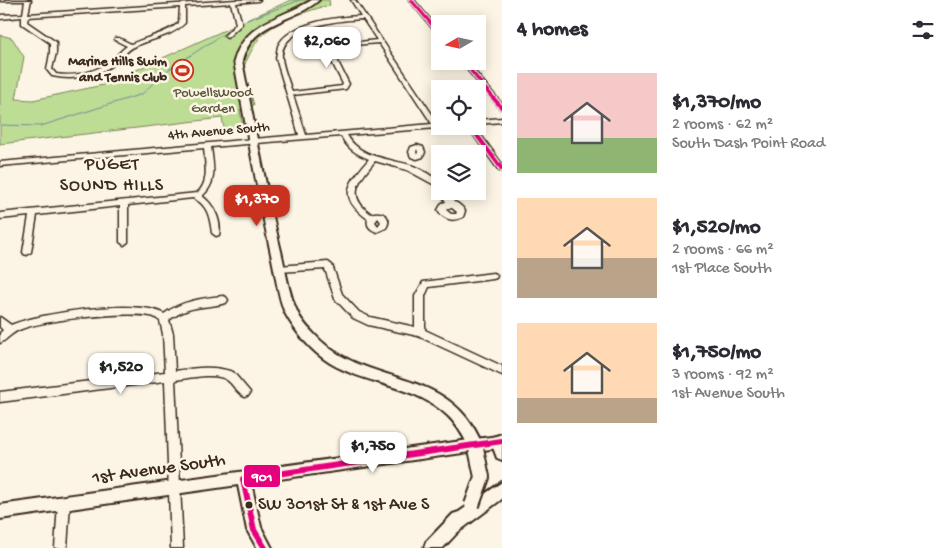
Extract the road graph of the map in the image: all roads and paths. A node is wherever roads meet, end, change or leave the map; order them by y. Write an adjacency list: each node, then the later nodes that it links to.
1 (1, 0): 2 (street)
2 (29, 0): 12 (street)
3 (118, 0): 11 (street)
4 (258, 0): 9 (street)
5 (316, 0): 33 (main road)
6 (353, 0): 13 (street)
7 (411, 0): 15 (street)
8 (205, 2): 9 (street); 10 (street)
9 (233, 2): 17 (street)
10 (183, 5): 11 (street); 16 (street)
11 (118, 10): 12 (street)
12 (25, 16): 14 (street); 22 (street)
13 (364, 17): 19 (street); 24 (street)
14 (0, 18)
15 (431, 23)
16 (166, 33): 20 (street)
17 (227, 36)
18 (117, 39): 20 (street)
19 (379, 41): 24 (street); 26 (street)
20 (130, 46): 22 (street)
21 (470, 70): 25 (street)
22 (54, 75): 23 (street)
23 (47, 79)
24 (290, 94): 32 (street)
25 (502, 108)
26 (431, 114)
27 (502, 120): 28 (street)
28 (486, 121)
29 (431, 126): 30 (street, 4th Avenue South)
30 (343, 134): 32 (street, 4th Avenue South); 36 (street)
31 (477, 135): 37 (street)
32 (303, 137): 33 (street, 4th Avenue South)
33 (254, 141): 34 (street, 4th Avenue South); 52 (main road)
34 (207, 145): 38 (street, 4th Avenue South); 42 (street)
35 (419, 156): 39 (street)
36 (374, 158): 39 (street); 48 (street)
37 (499, 161): 40 (street)
38 (0, 164)
39 (410, 168): 41 (street)
40 (502, 168)
41 (431, 181)
42 (195, 196): 44 (street); 49 (street)
43 (448, 200): 45 (street)
44 (124, 203): 46 (street); 50 (street)
45 (450, 205)
46 (33, 213): 47 (street); 51 (street)
47 (0, 216)
48 (371, 218)
49 (216, 233)
50 (124, 242)
51 (27, 252)
52 (279, 269): 57 (street); 69 (main road, bridge)
53 (493, 276): 57 (street)
54 (222, 300): 55 (street)
55 (164, 319): 58 (street); 60 (street)
56 (0, 321): 58 (street)
57 (420, 332): 59 (street)
58 (5, 334)
59 (502, 371)
60 (170, 376): 61 (street); 62 (street); 65 (street)
61 (245, 392)
62 (0, 397)
63 (501, 445): 64 (street, 1st Avenue South)
64 (243, 479): 65 (street, 1st Avenue South); 72 (street)
65 (174, 488): 67 (street, 1st Avenue South); 71 (street)
66 (502, 490): 69 (main road)
67 (64, 504): 68 (street, 1st Avenue South); 70 (street)
68 (0, 512)
69 (454, 526): 73 (main road)
70 (61, 548)
71 (176, 548)
72 (264, 548)
73 (432, 548)

